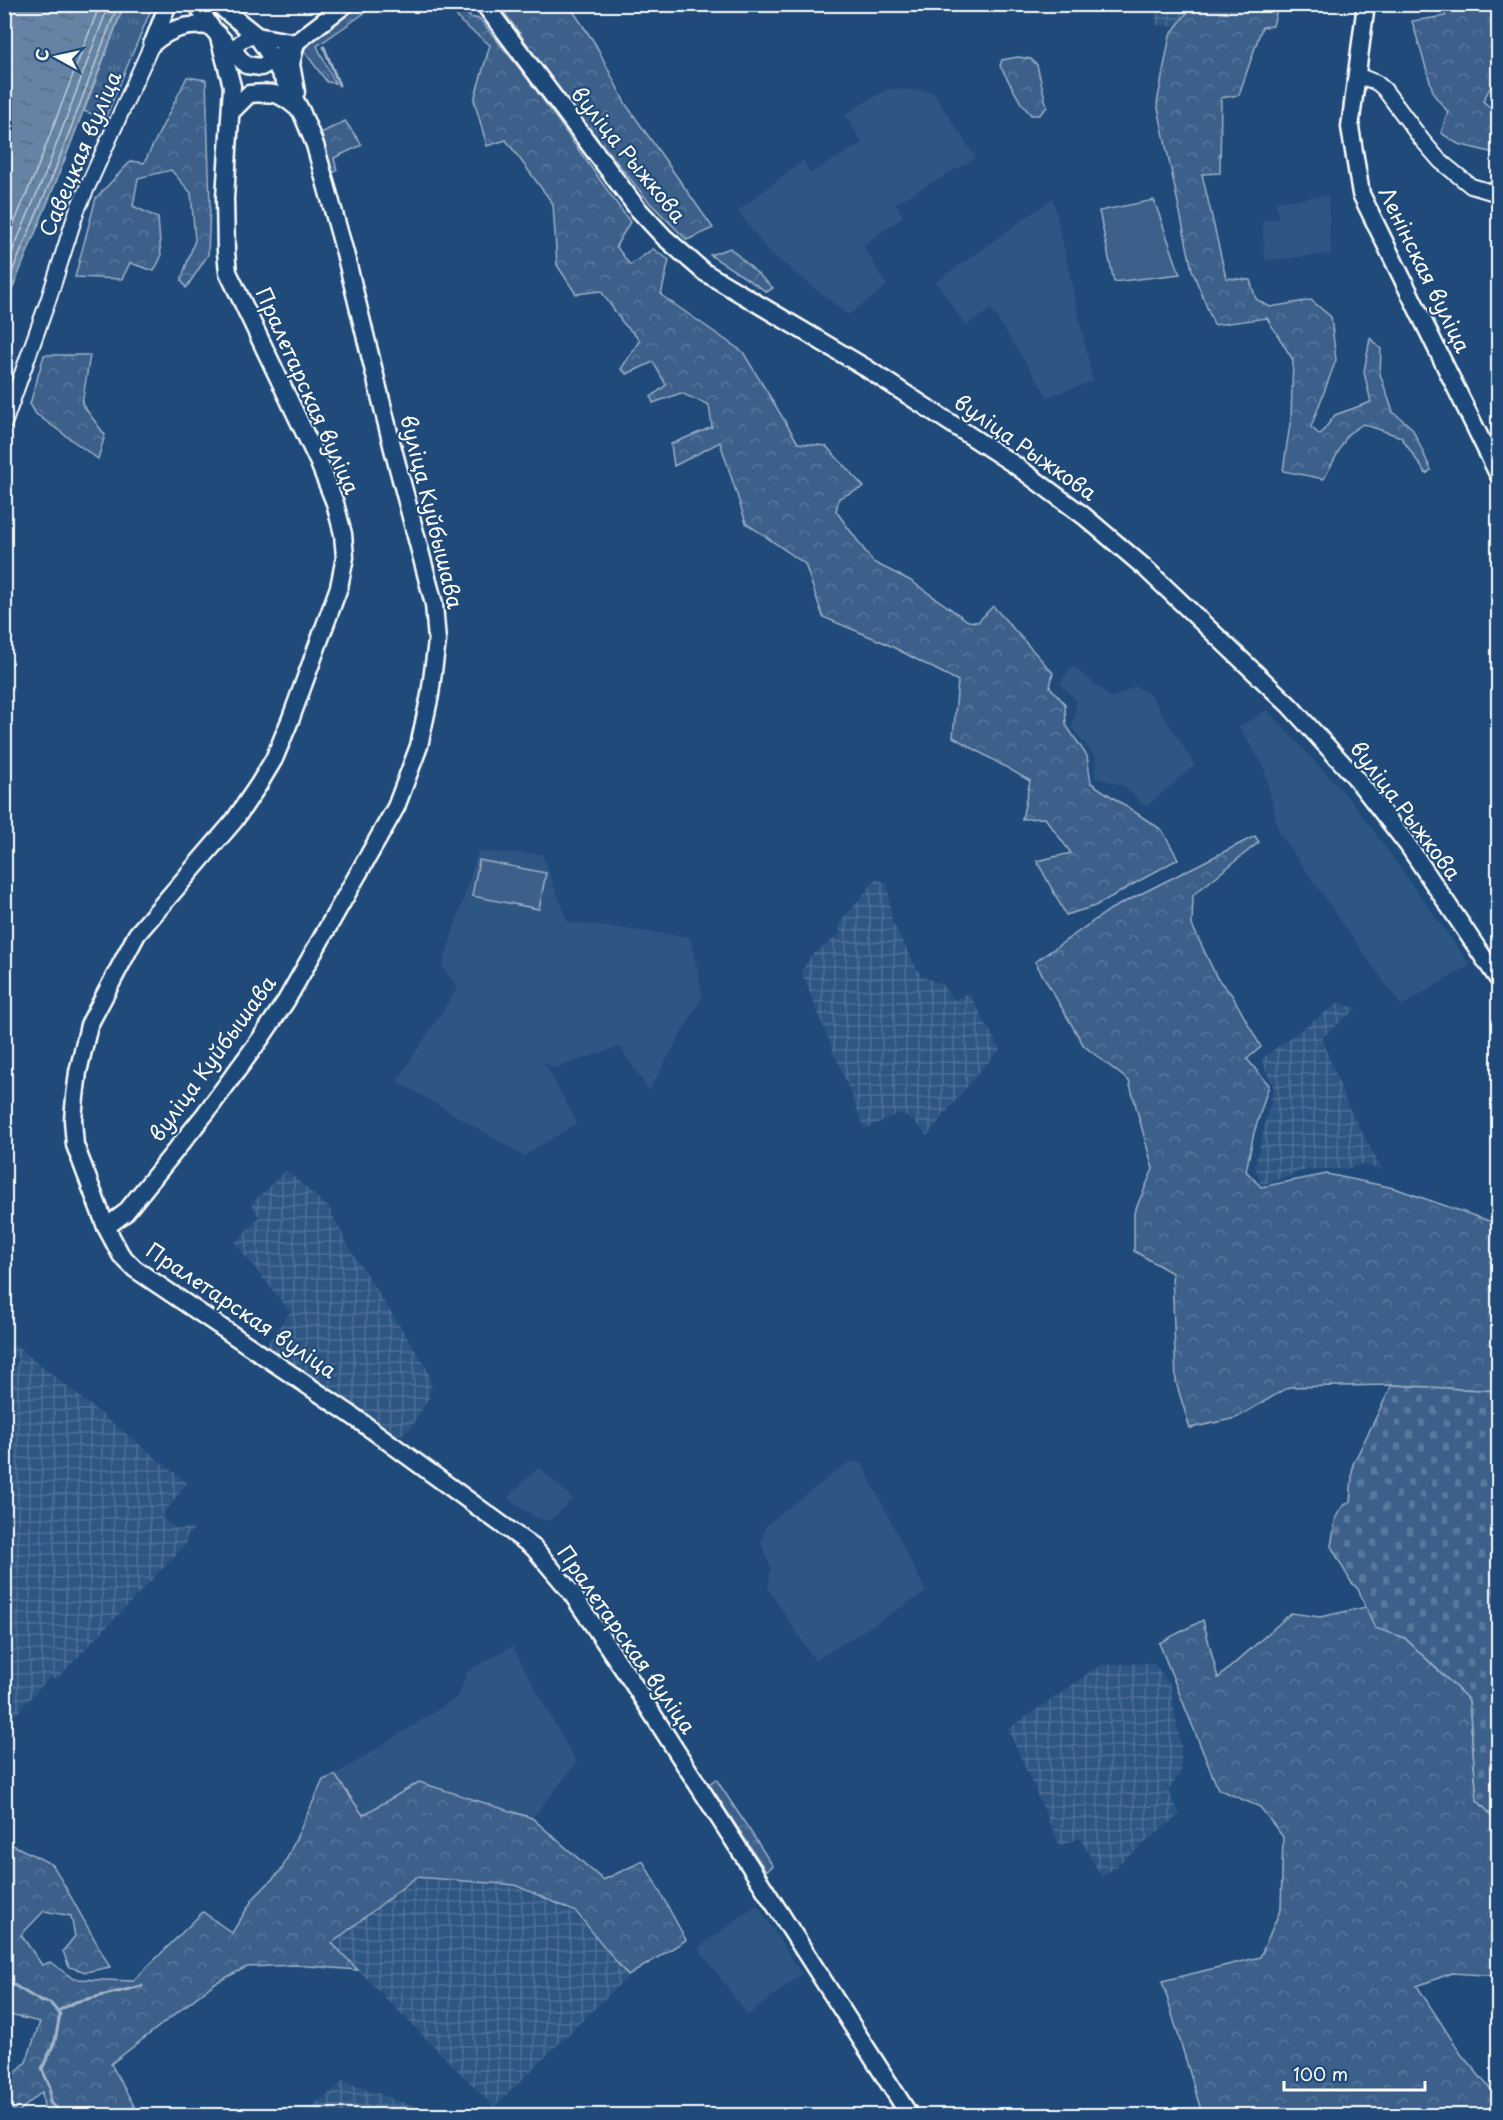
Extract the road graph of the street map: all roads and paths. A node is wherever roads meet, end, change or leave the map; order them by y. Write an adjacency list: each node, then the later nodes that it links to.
1 (168, 4): 10 (main road, Савецкая вуліца)
2 (197, 4): 7 (main road)
3 (217, 4): 8 (main road, вуліца Куйбышава)
4 (346, 4): 9 (main road, Пралетарская вуліца)
5 (484, 4): 19 (main road, вуліца Рыжкова)
6 (1366, 4): 13 (main road, Ленінская вуліца)
7 (214, 30): 10 (main road); 11 (main road); 15 (main road, Пралетарская вуліца)
8 (257, 36): 9 (main road); 11 (street); 12 (main road, вуліца Куйбышава)
9 (296, 43): 12 (main road, Пралетарская вуліца); 14 (main road)
10 (152, 44): 17 (street, Савецкая вуліца)
11 (237, 56): 12 (main road)
12 (267, 64): 14 (main road, вуліца Куйбышава); 15 (main road, Пралетарская вуліца)
13 (1357, 75): 16 (street); 18 (main road, Ленінская вуліца)
14 (301, 111): 15 (main road); 20 (main road, вуліца Куйбышава)
15 (231, 112): 20 (main road, Пралетарская вуліца)
16 (1498, 194)
17 (4, 424)
18 (1498, 474)
19 (1497, 976)
20 (106, 1227): 21 (main road, Пралетарская вуліца)
21 (910, 2115)

